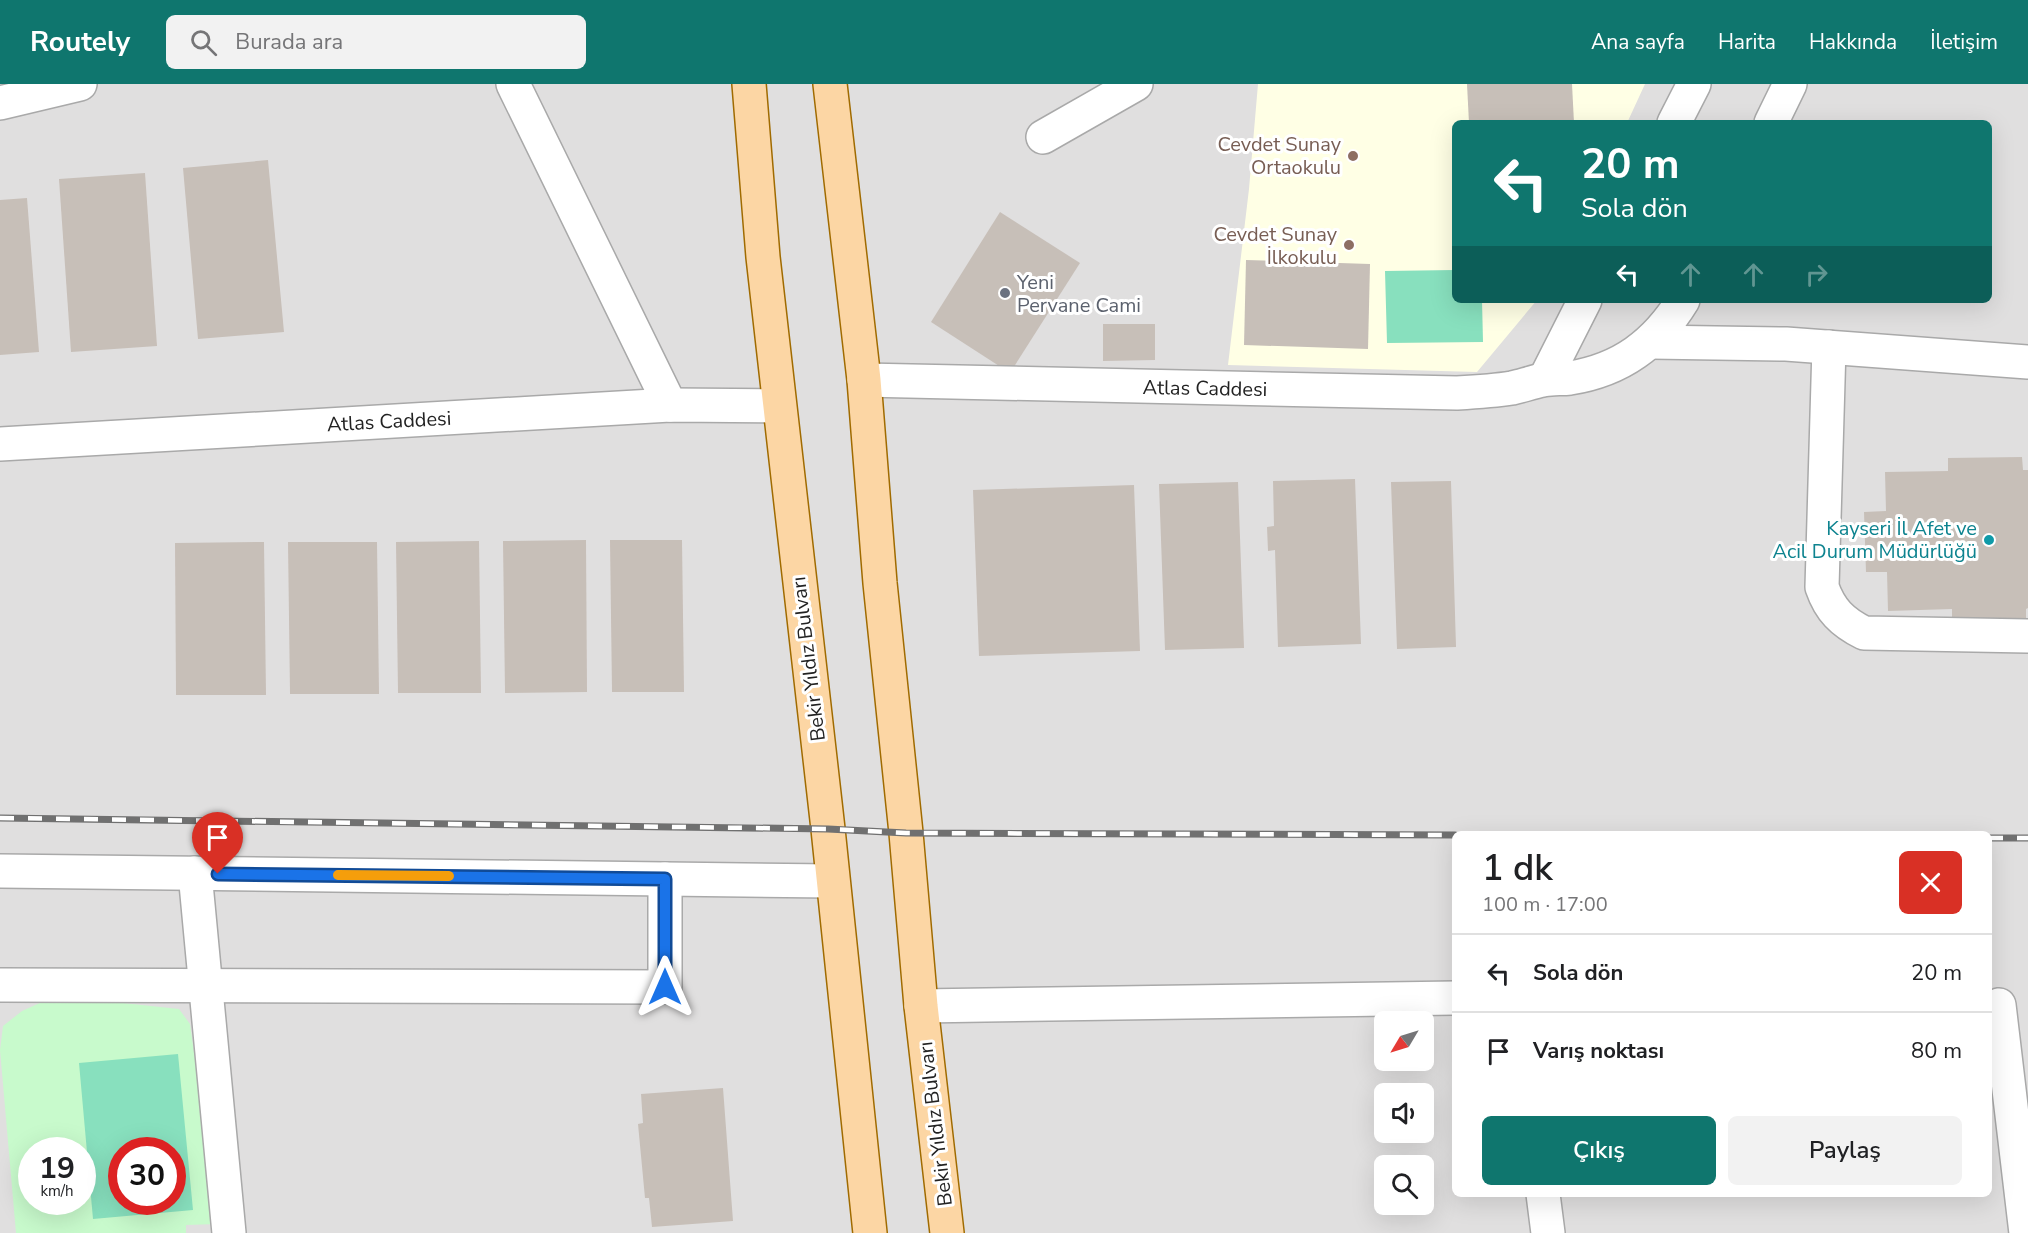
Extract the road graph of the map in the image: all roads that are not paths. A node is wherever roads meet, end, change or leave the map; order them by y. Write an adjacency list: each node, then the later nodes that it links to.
1 (80, 84): 8 (street)
2 (513, 84): 19 (street)
3 (749, 84): 20 (main road, Bekir Yıldız Bulvarı)
4 (830, 84): 18 (main road, Bekir Yıldız Bulvarı)
5 (1136, 84): 11 (street)
6 (1694, 84): 9 (street)
7 (1790, 84): 10 (street)
8 (0, 103)
9 (1676, 120)
10 (1772, 120)
11 (1042, 137)
12 (1584, 303): 17 (street)
13 (1681, 303): 14 (street, Atlas Caddesi)
14 (1651, 342): 15 (street); 17 (street, Atlas Caddesi)
15 (1829, 347): 16 (street); 22 (street)
16 (2028, 362)
17 (1545, 379): 18 (street, Atlas Caddesi)
18 (864, 381): 31 (main road, Bekir Yıldız Bulvarı)
19 (670, 405): 20 (street, Atlas Caddesi); 21 (street, Atlas Caddesi)
20 (779, 406): 26 (main road, Bekir Yıldız Bulvarı)
21 (0, 444)
22 (2028, 636)
23 (0, 871): 24 (street)
24 (195, 873): 25 (street); 28 (street)
25 (665, 879): 26 (street); 28 (street)
26 (832, 881): 34 (main road, Bekir Yıldız Bulvarı)
27 (0, 985): 28 (street)
28 (205, 986): 33 (street)
29 (1452, 998): 31 (street)
30 (2005, 1005): 37 (street)
31 (921, 1006): 35 (main road, Bekir Yıldız Bulvarı)
32 (1543, 1197): 36 (street)
33 (230, 1233)
34 (870, 1233)
35 (947, 1233)
36 (1548, 1233)
37 (2026, 1233)

